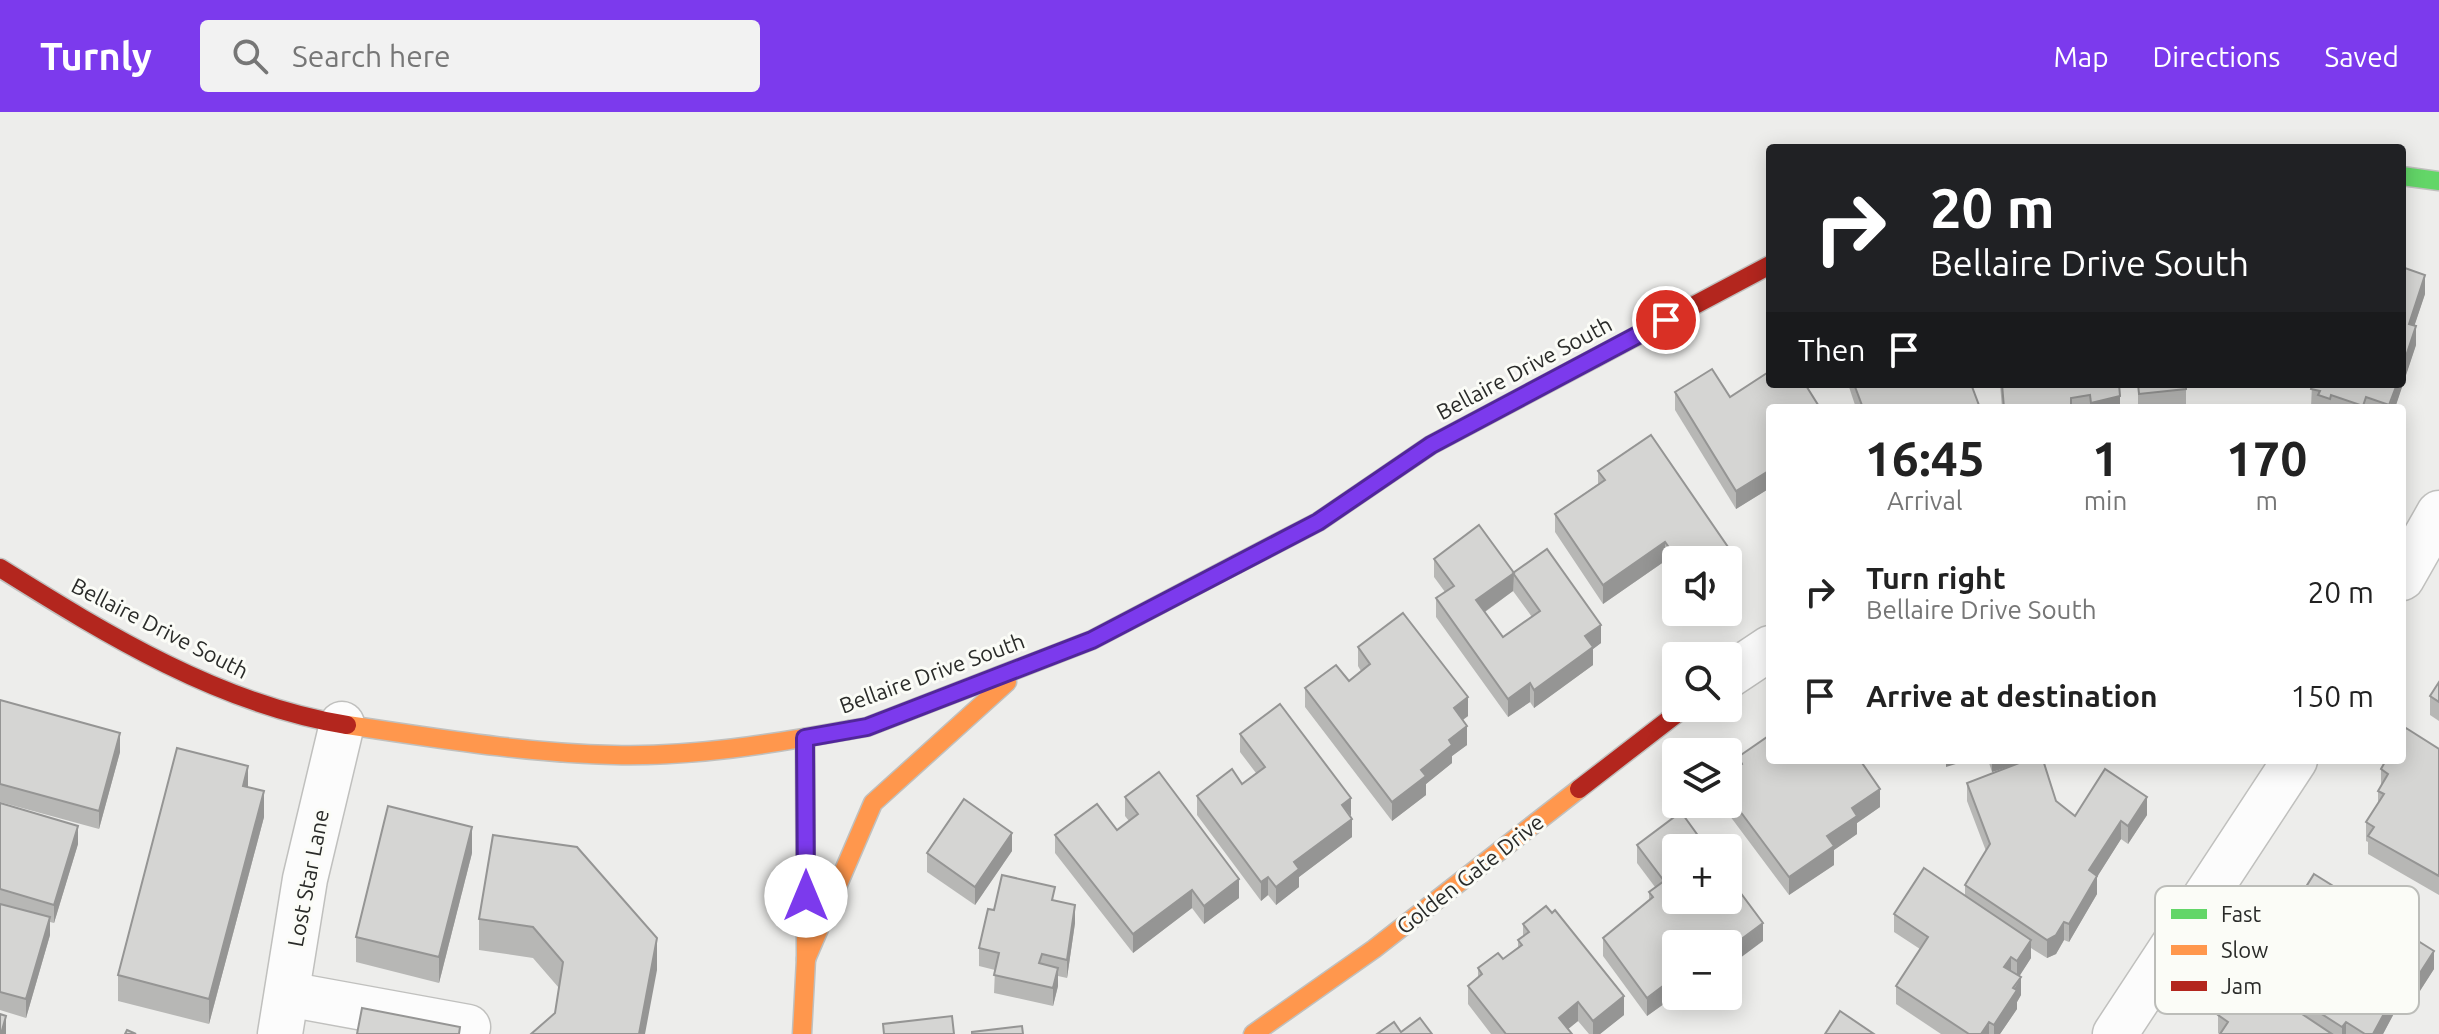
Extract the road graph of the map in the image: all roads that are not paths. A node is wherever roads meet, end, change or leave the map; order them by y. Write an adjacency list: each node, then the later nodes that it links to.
1 (2406, 177): 2 (street)
2 (2439, 181)
3 (1766, 267): 9 (street, Bellaire Drive South)
4 (2406, 507): 5 (street)
5 (2439, 513): 7 (street)
6 (0, 568): 12 (street, Bellaire Drive South)
7 (2406, 571)
8 (1766, 651): 10 (street)
9 (1026, 665): 13 (street, Bellaire Drive South); 16 (street)
10 (1742, 667)
11 (1666, 722): 21 (street, Golden Gate Drive)
12 (342, 724): 13 (street, Bellaire Drive South); 18 (street, Lost Star Lane)
13 (805, 738): 16 (street)
14 (2292, 764): 15 (street)
15 (2212, 886)
16 (806, 959): 20 (street)
17 (2155, 973): 22 (street)
18 (283, 1014): 19 (street)
19 (468, 1027)
20 (802, 1034)
21 (1253, 1034)
22 (2115, 1034)

